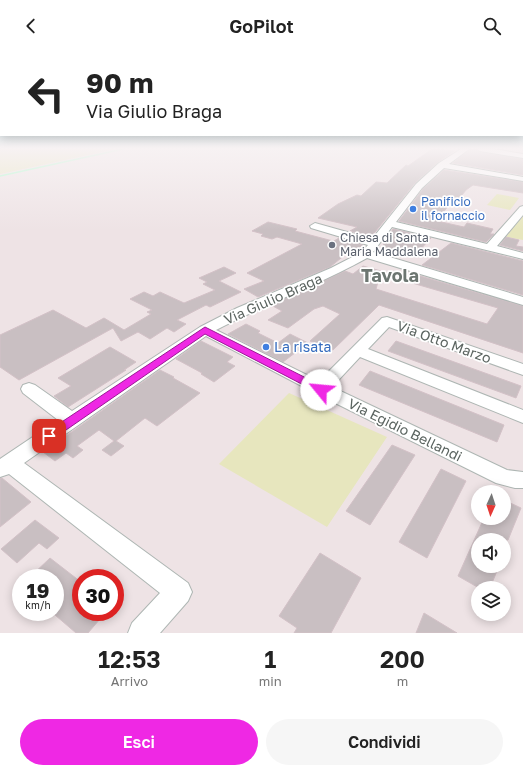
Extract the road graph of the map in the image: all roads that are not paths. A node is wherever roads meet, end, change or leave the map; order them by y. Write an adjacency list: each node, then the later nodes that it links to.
1 (430, 176): 5 (street, Via Giulio Braga)
2 (506, 176): 3 (street)
3 (523, 179)
4 (523, 209): 8 (street)
5 (390, 224): 7 (street, Via Giulio Braga); 8 (street)
6 (315, 226): 7 (street)
7 (374, 243): 9 (street, Via Giulio Braga)
8 (490, 248): 10 (street)
9 (366, 254): 11 (street); 12 (street, Via Giulio Braga)
10 (523, 256)
11 (523, 301)
12 (205, 330): 16 (street, Via Egidio Bellandi); 18 (street, Via Giulio Braga)
13 (358, 351): 14 (street, Via Otto Marzo); 16 (street, Via Otto Marzo); 17 (street)
14 (523, 370)
15 (29, 389): 18 (street)
16 (321, 390): 20 (street, Via Egidio Bellandi)
17 (523, 417)
18 (72, 421): 19 (street, Via Giulio Braga)
19 (5, 466): 21 (street)
20 (522, 480)
21 (142, 633)

